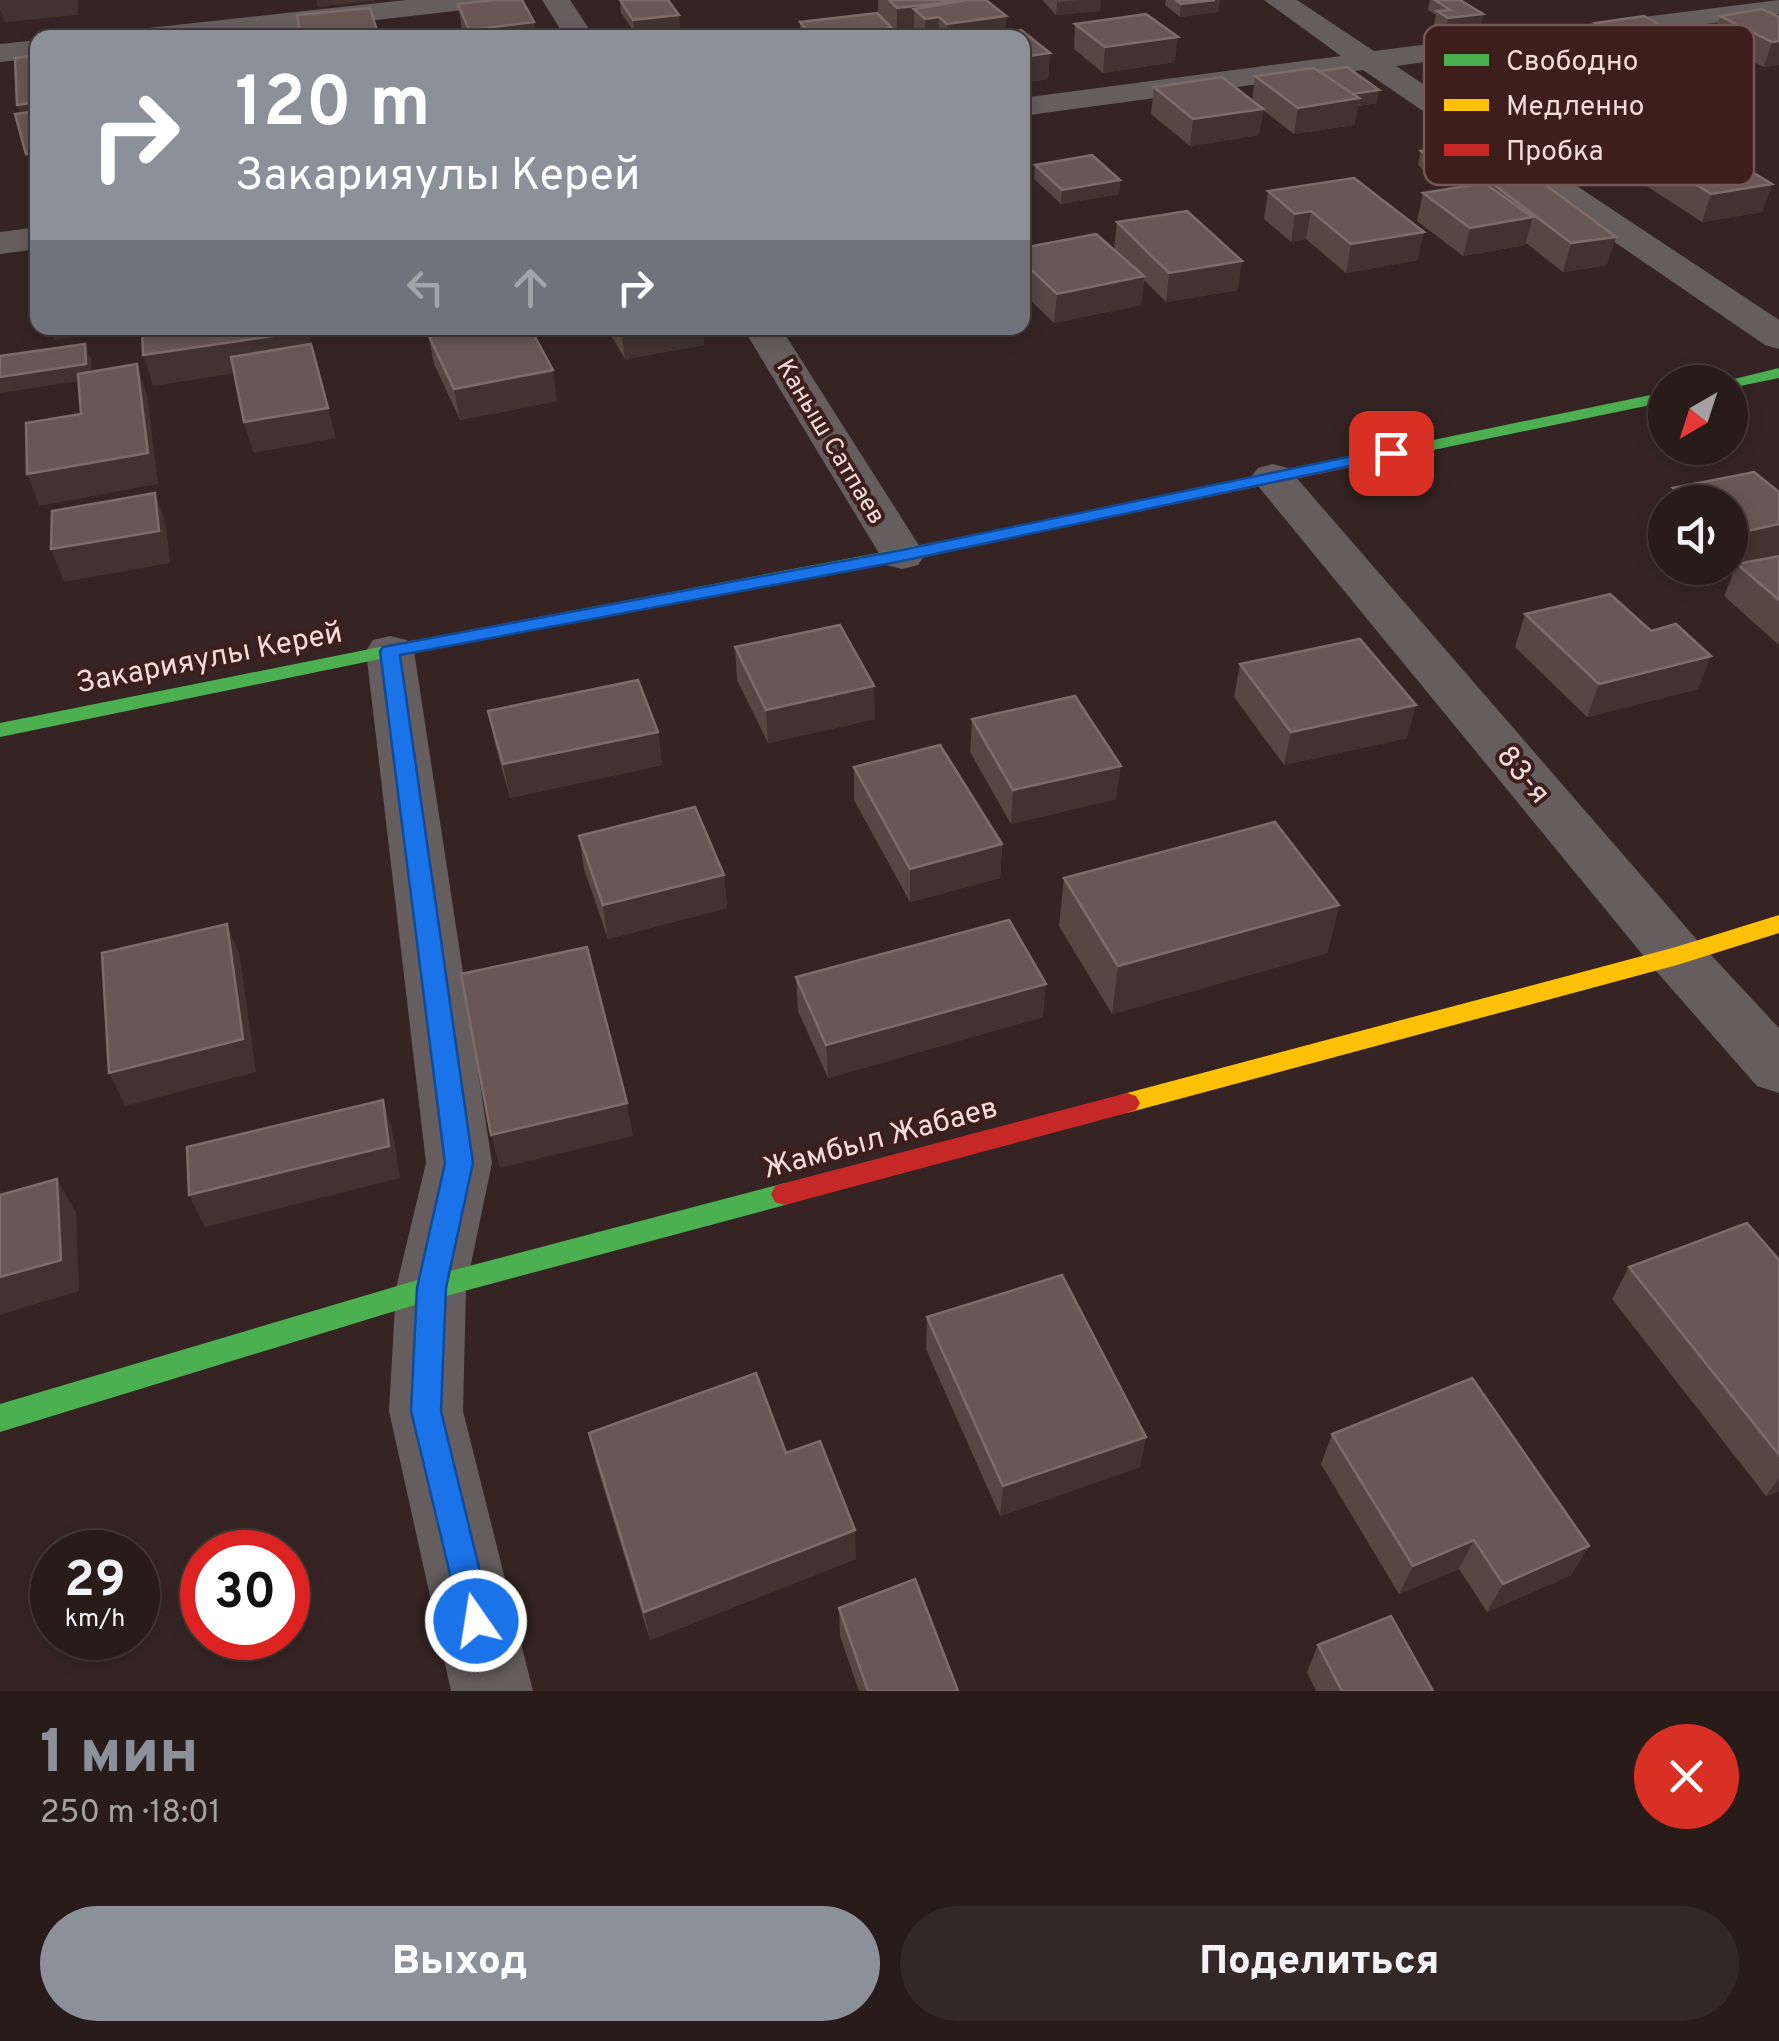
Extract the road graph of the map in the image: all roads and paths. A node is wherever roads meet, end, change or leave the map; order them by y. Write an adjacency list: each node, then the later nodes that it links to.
1 (481, 0): 6 (street)
2 (556, 0): 7 (street)
3 (1278, 0): 11 (street)
4 (1779, 6): 5 (street)
5 (1642, 25)
6 (211, 30)
7 (576, 30)
8 (30, 49): 9 (street)
9 (0, 53)
10 (1424, 55): 11 (street)
11 (1369, 63): 12 (street); 13 (street)
12 (1424, 100)
13 (1030, 106)
14 (1552, 185): 18 (street)
15 (30, 239): 16 (street)
16 (0, 243)
17 (766, 335): 23 (street, Каныш Сатпаев)
18 (1779, 337)
19 (1779, 373): 20 (main road)
20 (1748, 379)
21 (1648, 400): 22 (main road, Закарияулы Керей)
22 (1274, 477): 23 (main road, Закарияулы Керей); 27 (street, 83-я)
23 (902, 555): 24 (main road, Закарияулы Керей)
24 (390, 651): 25 (main road, Закарияулы Керей); 29 (street)
25 (0, 730)
26 (1779, 924): 27 (main road, Жамбыл Жабаев)
27 (1677, 956): 28 (street, 83-я); 29 (main road, Жамбыл Жабаев)
28 (1779, 1068)
29 (432, 1288): 30 (main road, Жамбыл Жабаев); 31 (street)
30 (0, 1418)
31 (492, 1691)

